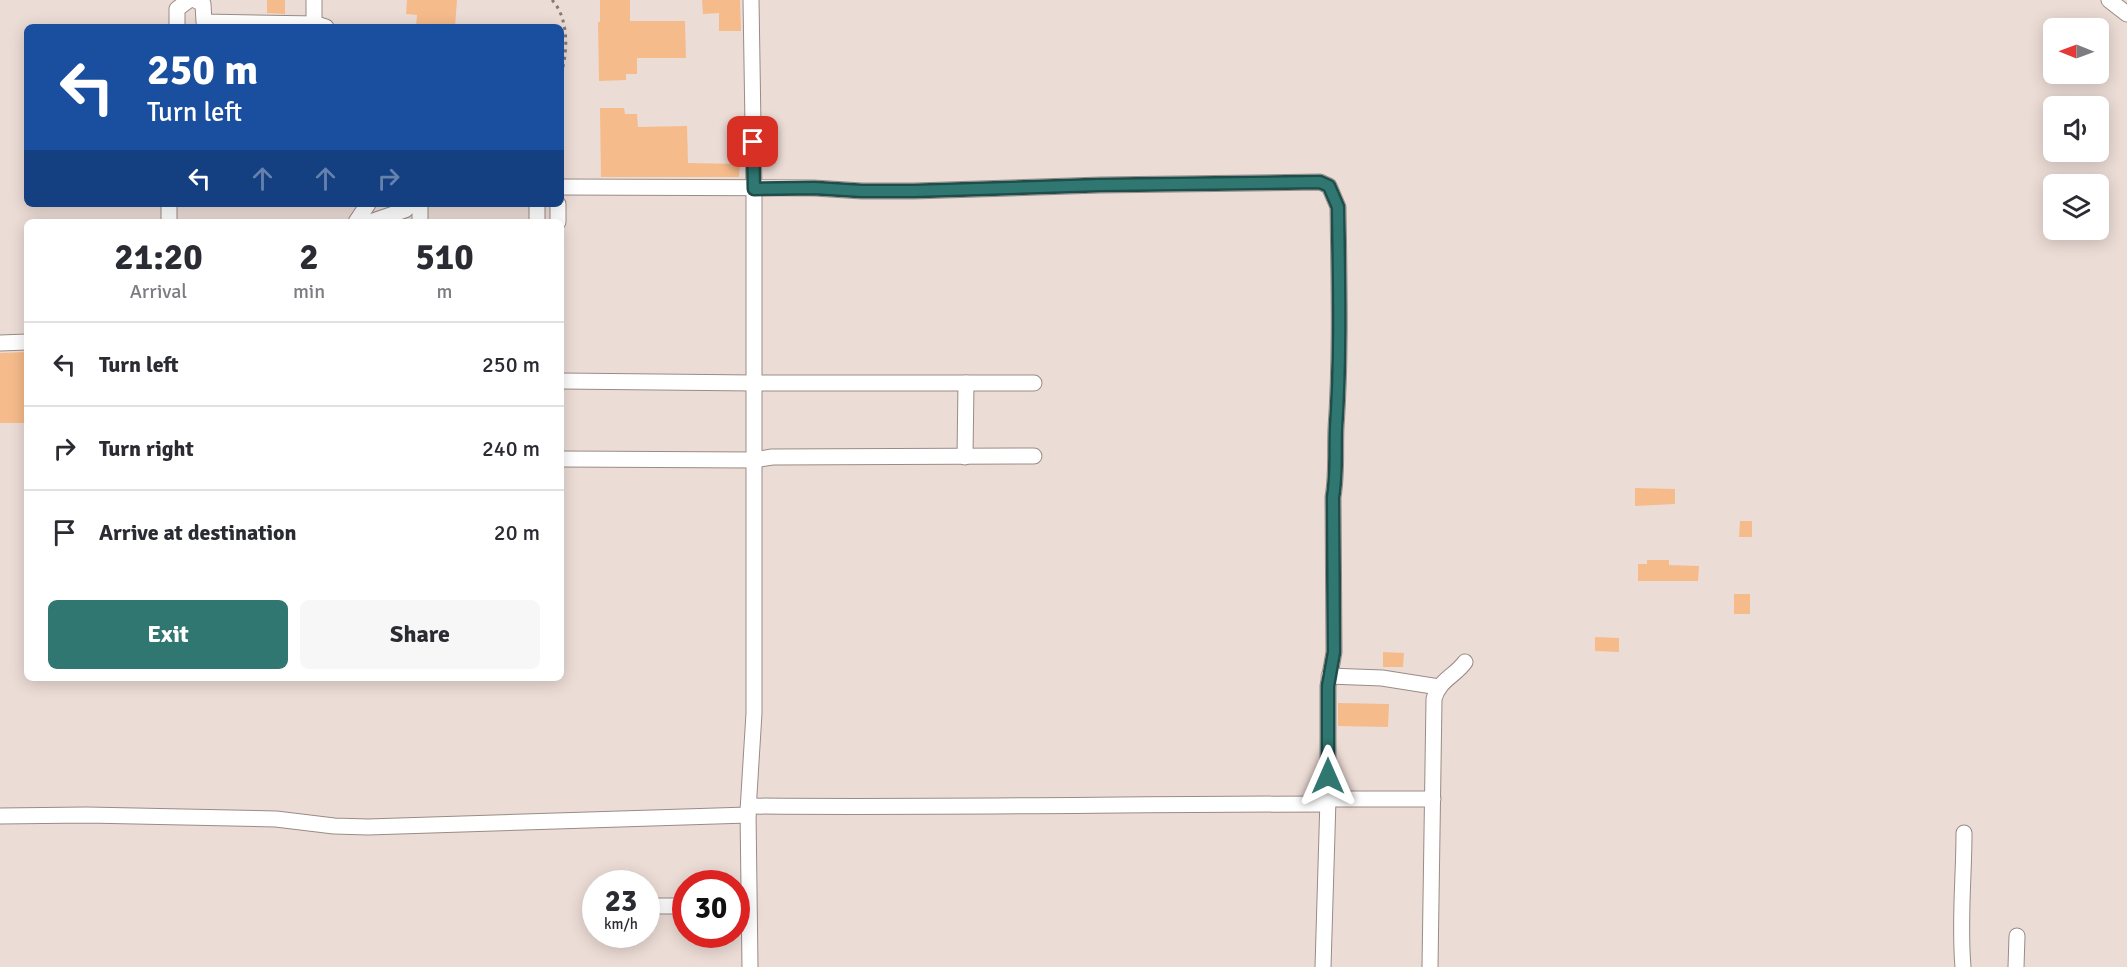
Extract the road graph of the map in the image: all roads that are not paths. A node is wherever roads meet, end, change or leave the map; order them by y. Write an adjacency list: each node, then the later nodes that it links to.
1 (189, 0): 7 (street)
2 (195, 0): 8 (street)
3 (314, 0): 9 (street)
4 (751, 0): 11 (street)
5 (2109, 0): 6 (street)
6 (2127, 15)
7 (177, 24)
8 (262, 24)
9 (320, 24)
10 (564, 188): 11 (street)
11 (754, 189): 17 (street); 25 (street)
12 (408, 207): 13 (street)
13 (379, 219)
14 (24, 342): 15 (street)
15 (0, 343)
16 (564, 381): 17 (street)
17 (754, 383): 18 (street); 23 (street)
18 (966, 383): 19 (street); 21 (street)
19 (1034, 383)
20 (1034, 456): 21 (street)
21 (965, 457): 23 (street)
22 (564, 459): 23 (street)
23 (754, 460): 29 (street)
24 (1465, 662): 26 (street)
25 (1329, 676): 26 (street); 28 (street)
26 (1439, 687): 27 (street)
27 (1433, 799): 28 (street); 37 (street)
28 (1328, 801): 29 (street); 36 (street)
29 (748, 811): 30 (street); 32 (street)
30 (0, 816)
31 (1964, 833): 38 (street)
32 (745, 870)
33 (2017, 936): 39 (street)
34 (748, 948): 35 (street)
35 (750, 967)
36 (1323, 967)
37 (1430, 967)
38 (1963, 967)
39 (2016, 967)

